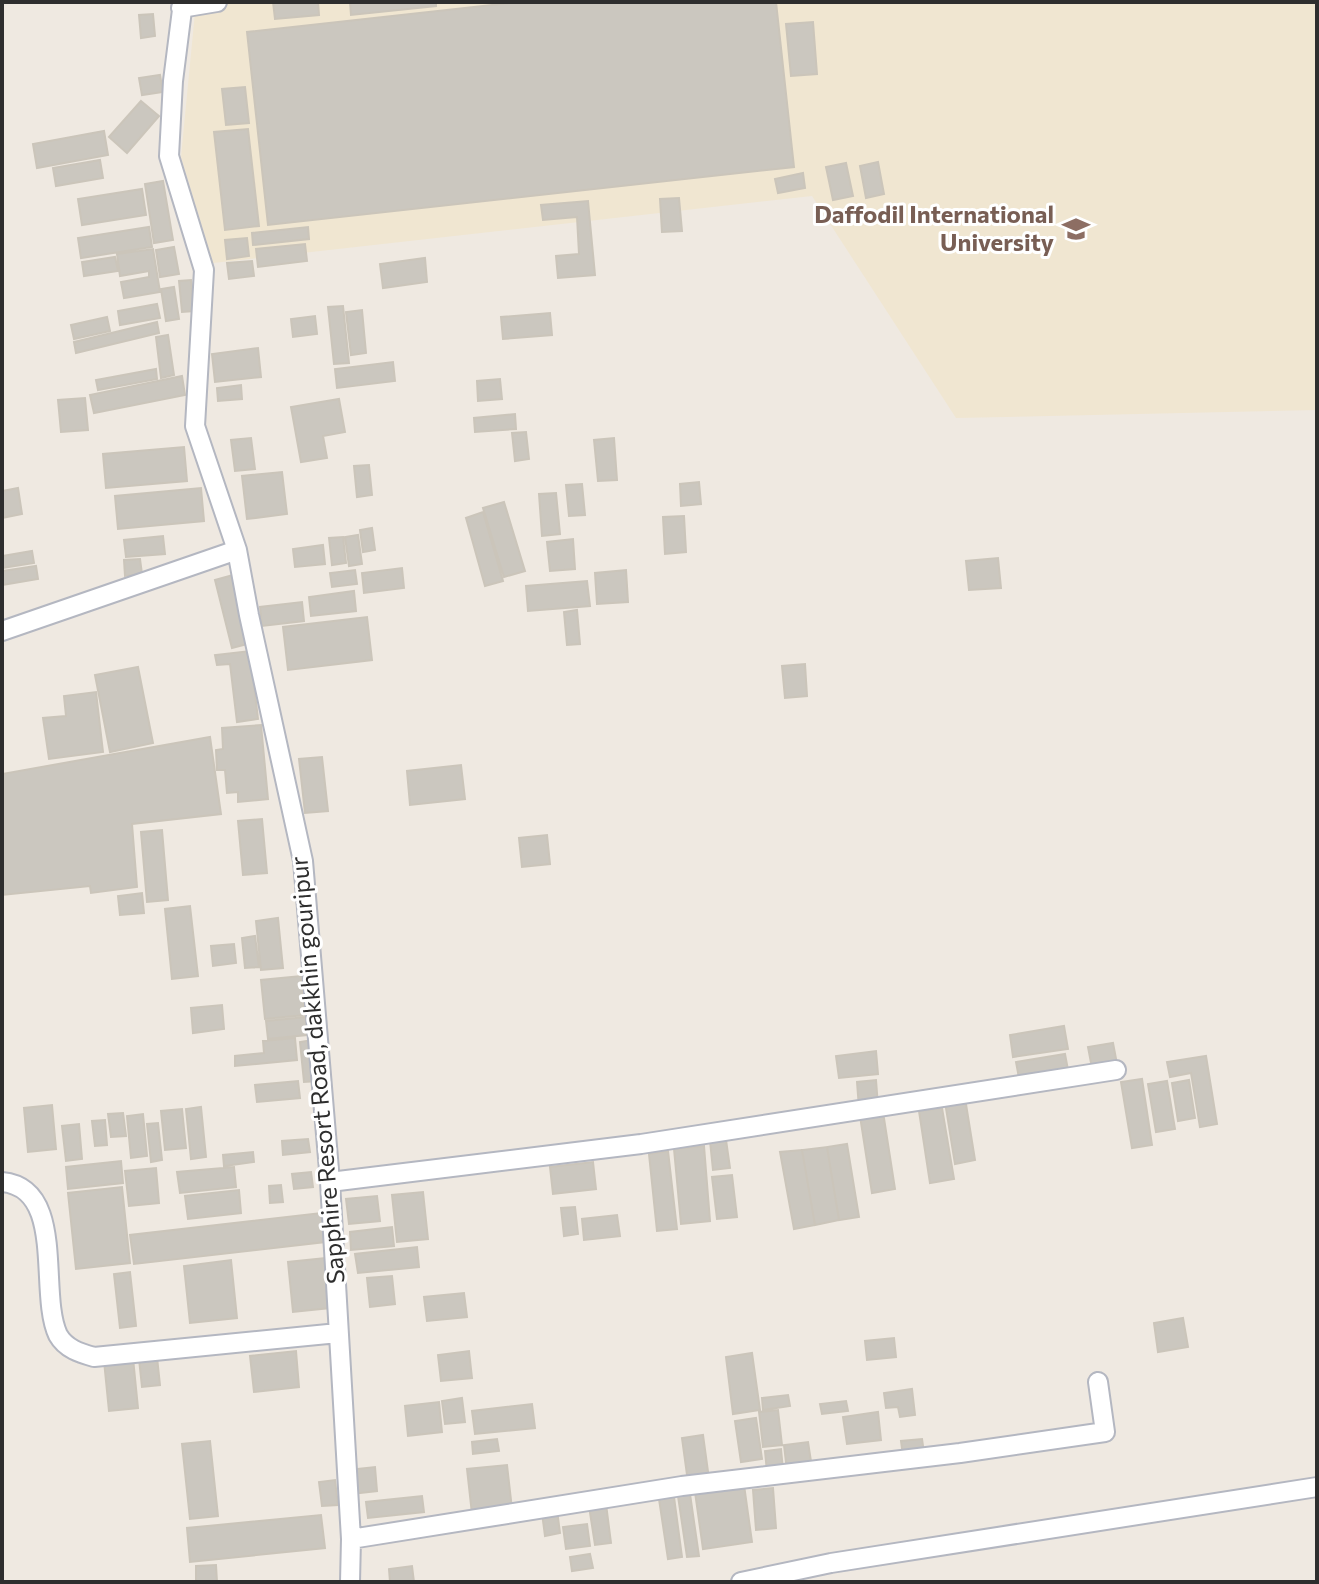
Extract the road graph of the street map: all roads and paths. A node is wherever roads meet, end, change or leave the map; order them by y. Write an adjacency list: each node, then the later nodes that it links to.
1 (217, 2): 2 (street)
2 (182, 5): 3 (street, Sapphire Resort Road, dakkhin gouripur)
3 (237, 550): 4 (street); 7 (street, Sapphire Resort Road, dakkhin gouripur)
4 (2, 631)
5 (1116, 1070): 7 (street)
6 (2, 1182): 8 (street)
7 (330, 1182): 8 (street, Sapphire Resort Road, dakkhin gouripur)
8 (338, 1333): 11 (street, Sapphire Resort Road, dakkhin gouripur)
9 (1098, 1382): 11 (street)
10 (1317, 1487): 13 (street)
11 (351, 1539): 12 (street, Sapphire Resort Road, dakkhin gouripur)
12 (350, 1582)
13 (741, 1582)

